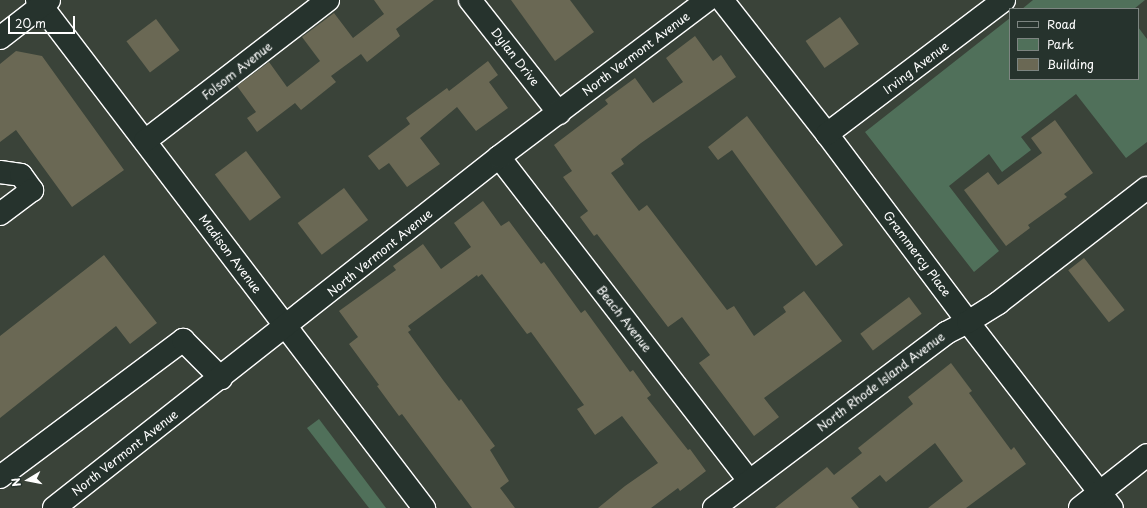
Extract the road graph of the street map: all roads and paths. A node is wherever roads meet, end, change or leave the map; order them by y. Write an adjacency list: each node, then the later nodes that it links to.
1 (328, 0): 10 (street, Folsom Avenue)
2 (470, 0): 8 (street, Dylan Drive)
3 (708, 0): 8 (street, North Vermont Avenue)
4 (722, 0): 9 (street, Grammercy Place)
5 (1004, 0): 9 (street, Irving Avenue)
6 (43, 2): 7 (street); 10 (street, Madison Avenue)
7 (0, 38)
8 (559, 113): 11 (street, North Vermont Avenue)
9 (828, 134): 15 (street, Grammercy Place)
10 (145, 142): 16 (street, Madison Avenue)
11 (500, 157): 16 (street, North Vermont Avenue); 20 (street, Beach Avenue)
12 (0, 172): 14 (street)
13 (1147, 188): 15 (street, North Rhode Island Avenue)
14 (0, 214)
15 (968, 322): 20 (street, North Rhode Island Avenue); 21 (street, Grammercy Place)
16 (286, 327): 17 (street, North Vermont Avenue); 23 (street, Madison Avenue)
17 (221, 378): 19 (street); 22 (street, North Vermont Avenue)
18 (1147, 455): 21 (street)
19 (0, 477)
20 (749, 481): 24 (street, North Rhode Island Avenue)
21 (1106, 500): 25 (street)
22 (54, 508)
23 (424, 508)
24 (714, 508)
25 (1080, 508)

